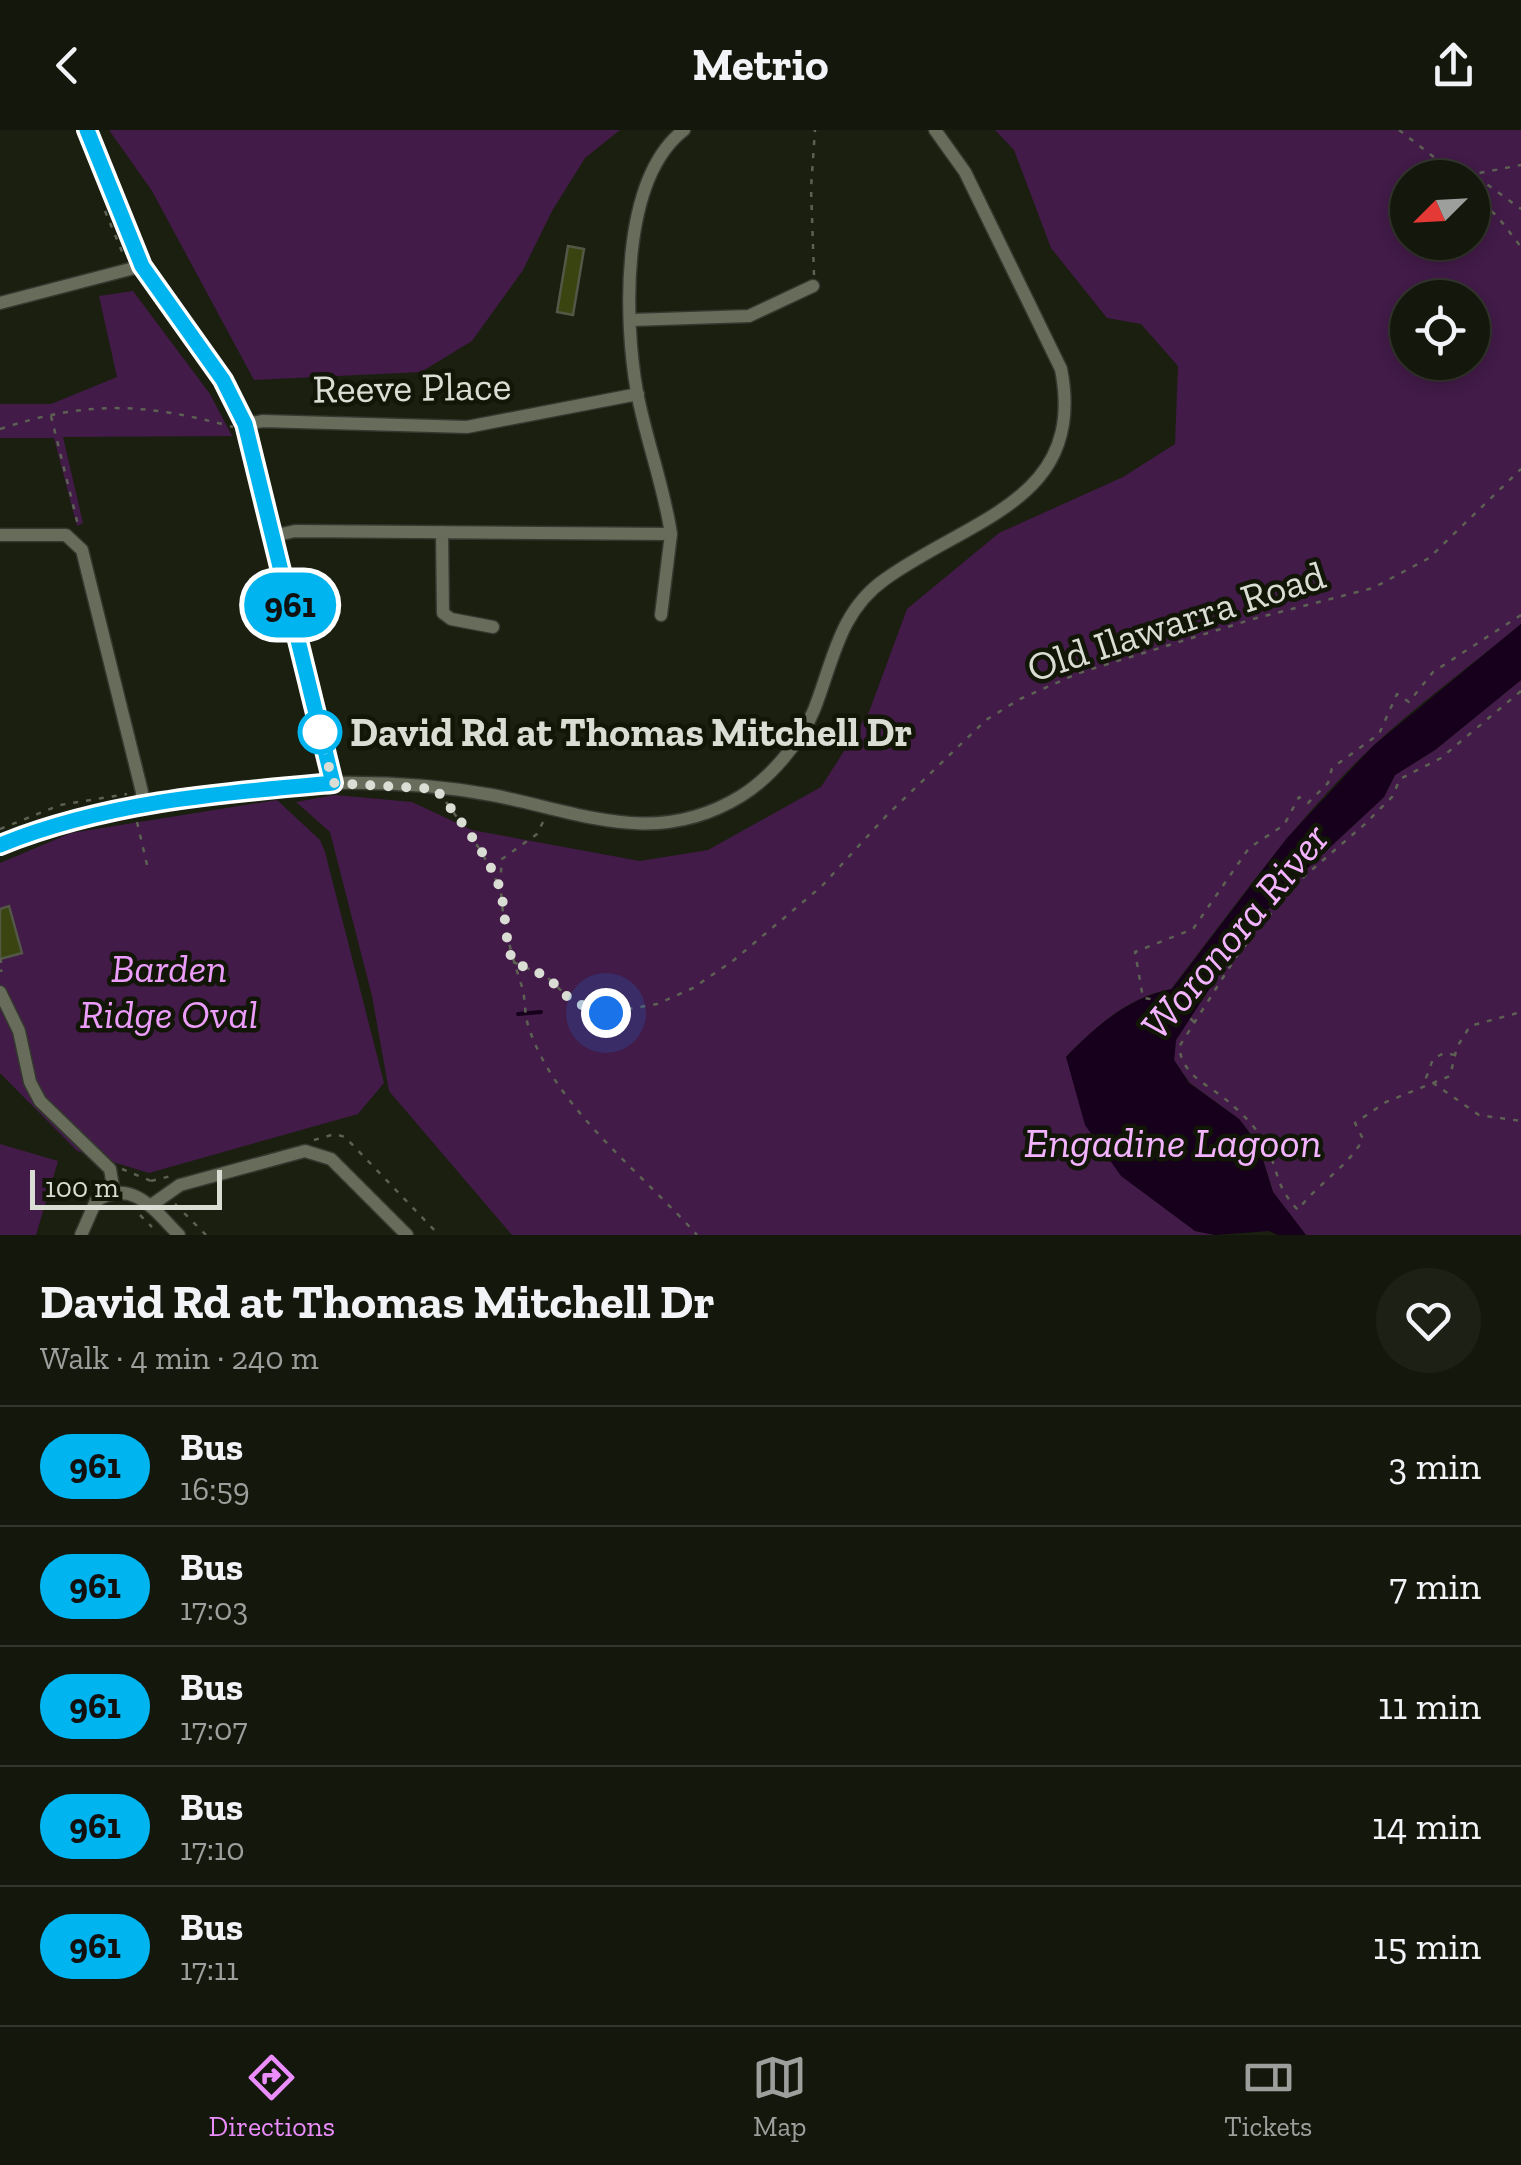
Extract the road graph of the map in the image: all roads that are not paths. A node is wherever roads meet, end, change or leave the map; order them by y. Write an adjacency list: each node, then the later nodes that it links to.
1 (87, 130): 4 (street)
2 (684, 130): 7 (street)
3 (935, 130): 16 (street)
4 (137, 269): 6 (street); 9 (street)
5 (813, 286): 7 (street)
6 (0, 304)
7 (632, 320): 8 (street)
8 (638, 394): 9 (street, Reeve Place); 11 (street)
9 (239, 426): 13 (street)
10 (442, 532): 11 (street); 13 (street); 15 (street)
11 (670, 534): 14 (street)
12 (0, 535): 17 (street)
13 (273, 536): 16 (street)
14 (661, 614)
15 (493, 627)
16 (333, 783): 17 (street)
17 (142, 799): 18 (street)
18 (0, 845)
19 (0, 992): 20 (street)
20 (114, 1192): 21 (street); 22 (street)
21 (145, 1210): 23 (street); 24 (street)
22 (81, 1235)
23 (179, 1235)
24 (408, 1235)

